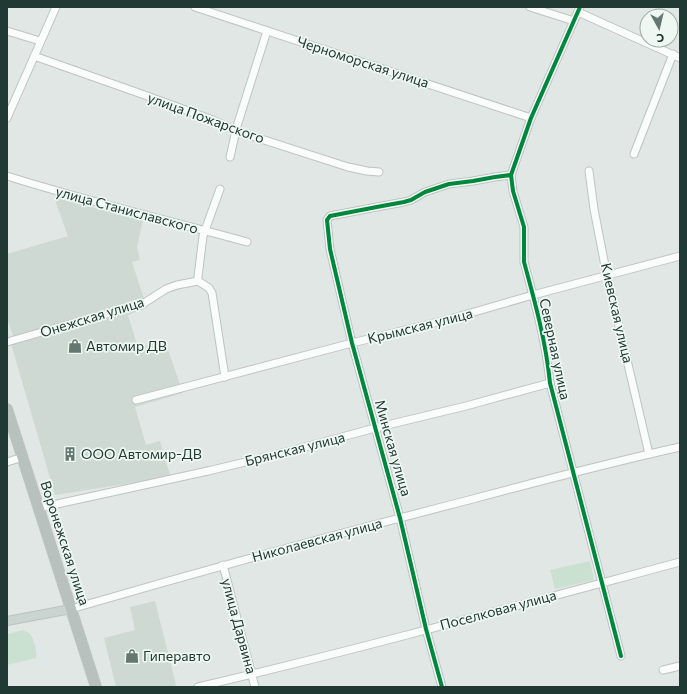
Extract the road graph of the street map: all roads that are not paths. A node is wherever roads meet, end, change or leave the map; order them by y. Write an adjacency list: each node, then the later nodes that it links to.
1 (56, 7): 8 (street)
2 (195, 7): 7 (street, Черноморская улица)
3 (530, 7): 5 (street)
4 (579, 10): 5 (street, Северная улица); 9 (street)
5 (574, 21): 13 (street, Северная улица)
6 (7, 31): 8 (street)
7 (267, 31): 13 (street, Черноморская улица); 14 (street)
8 (40, 41): 10 (street)
9 (672, 54): 11 (street); 15 (street)
10 (34, 56): 12 (street); 14 (street, улица Пожарского)
11 (680, 58)
12 (7, 118)
13 (531, 118): 19 (street, Северная улица)
14 (236, 131): 16 (street); 17 (street, улица Пожарского)
15 (634, 154)
16 (230, 157)
17 (379, 172)
18 (589, 172): 25 (street, Киевская улица)
19 (512, 175): 27 (street, Северная улица); 29 (street, Минская улица)
20 (7, 176): 22 (street, улица Станиславского)
21 (220, 189): 22 (street)
22 (204, 231): 23 (street, улица Станиславского); 26 (street)
23 (247, 242)
24 (680, 256): 25 (street, Крымская улица)
25 (607, 275): 27 (street, Крымская улица); 36 (street, Киевская улица)
26 (198, 281): 28 (street, Онежская улица); 30 (street)
27 (533, 295): 29 (street, Крымская улица); 31 (street, Северная улица)
28 (7, 342)
29 (352, 343): 30 (street, Крымская улица); 34 (street, Минская улица)
30 (225, 377): 32 (street, Крымская улица)
31 (550, 383): 34 (street, Брянская улица); 39 (street, Северная улица)
32 (136, 400)
33 (7, 408): 37 (highway, Воронежская улица)
34 (375, 428): 40 (street, Брянская улица); 41 (street, Минская улица)
35 (680, 447): 36 (street, Николаевская улица)
36 (649, 454): 39 (street, Николаевская улица)
37 (23, 457): 38 (street); 40 (highway, Воронежская улица)
38 (7, 462)
39 (573, 473): 41 (street, Николаевская улица); 44 (street, Северная улица)
40 (40, 508): 45 (highway, Воронежская улица)
41 (400, 518): 43 (street, Николаевская улица); 47 (street, Минская улица)
42 (680, 562): 44 (street, Поселковая улица)
43 (223, 565): 45 (street, Николаевская улица); 51 (street, улица Дарвина)
44 (601, 583): 47 (street, Поселковая улица); 48 (street, Северная улица)
45 (71, 608): 46 (main road); 52 (highway, Воронежская улица)
46 (7, 621)
47 (426, 629): 51 (street, Поселковая улица); 55 (street, Минская улица)
48 (620, 656)
49 (680, 666): 50 (street)
50 (663, 670)
51 (252, 674): 53 (street, Поселковая улица); 54 (street, улица Дарвина)
52 (96, 687)
53 (198, 687)
54 (255, 687)
55 (442, 687)

